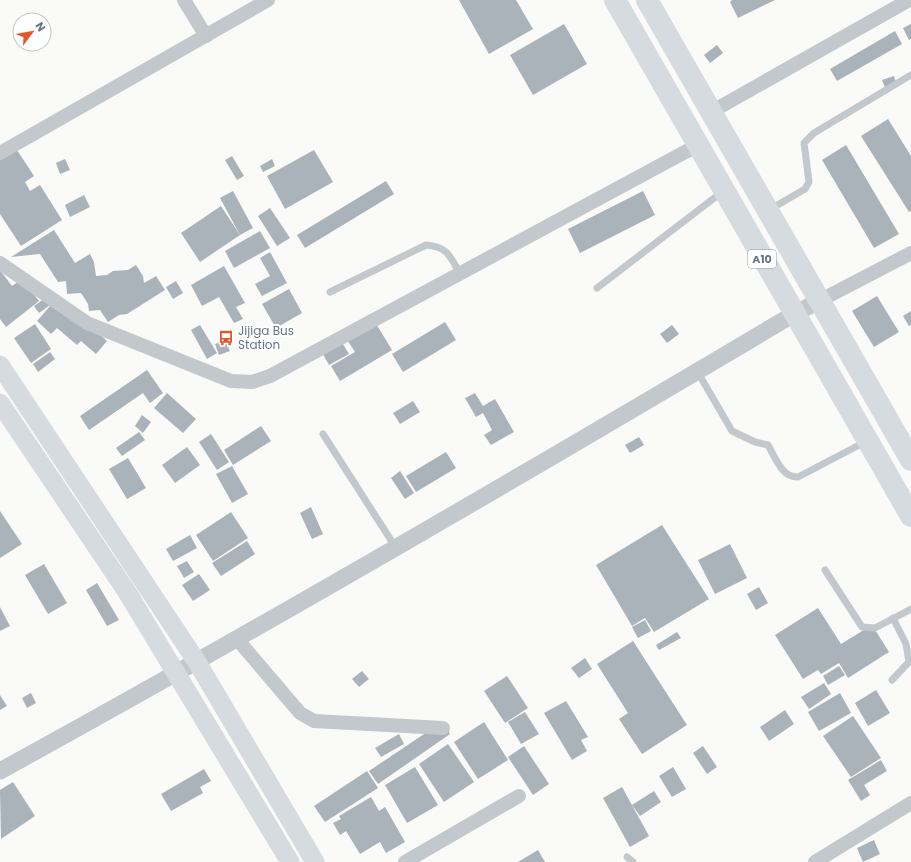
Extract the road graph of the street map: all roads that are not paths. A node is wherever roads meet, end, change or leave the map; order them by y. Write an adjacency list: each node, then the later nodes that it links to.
1 (184, 0): 6 (street)
2 (268, 0): 6 (street)
3 (615, 0): 9 (highway, A10)
4 (647, 0): 8 (highway, A10)
5 (909, 0): 8 (street)
6 (206, 36): 10 (street)
7 (911, 75): 12 (lane)
8 (711, 112): 12 (highway, A10)
9 (698, 145): 11 (highway, A10); 15 (street)
10 (0, 153)
11 (724, 191): 16 (lane); 19 (highway, A10)
12 (767, 211): 18 (highway, A10)
13 (911, 253): 18 (street)
14 (0, 263): 15 (street)
15 (460, 274): 17 (lane)
16 (597, 288)
17 (330, 292)
18 (819, 301): 19 (street); 25 (highway, A10)
19 (794, 314): 21 (street); 24 (highway, A10)
20 (0, 365): 32 (main road)
21 (697, 371): 24 (lane); 27 (street)
22 (0, 402): 33 (main road)
23 (323, 434): 27 (lane)
24 (867, 441): 26 (highway, A10)
25 (911, 460)
26 (911, 516)
27 (396, 548): 31 (street)
28 (826, 570): 30 (lane)
29 (911, 609): 30 (lane)
30 (893, 618): 34 (lane)
31 (237, 639): 32 (street); 35 (street)
32 (197, 662): 33 (street); 41 (main road)
33 (177, 673): 36 (street); 40 (main road)
34 (892, 680)
35 (443, 728)
36 (0, 771)
37 (519, 796): 42 (street)
38 (911, 803): 44 (street)
39 (627, 857): 43 (lane)
40 (290, 862)
41 (315, 862)
42 (405, 862)
43 (633, 862)
44 (815, 862)

